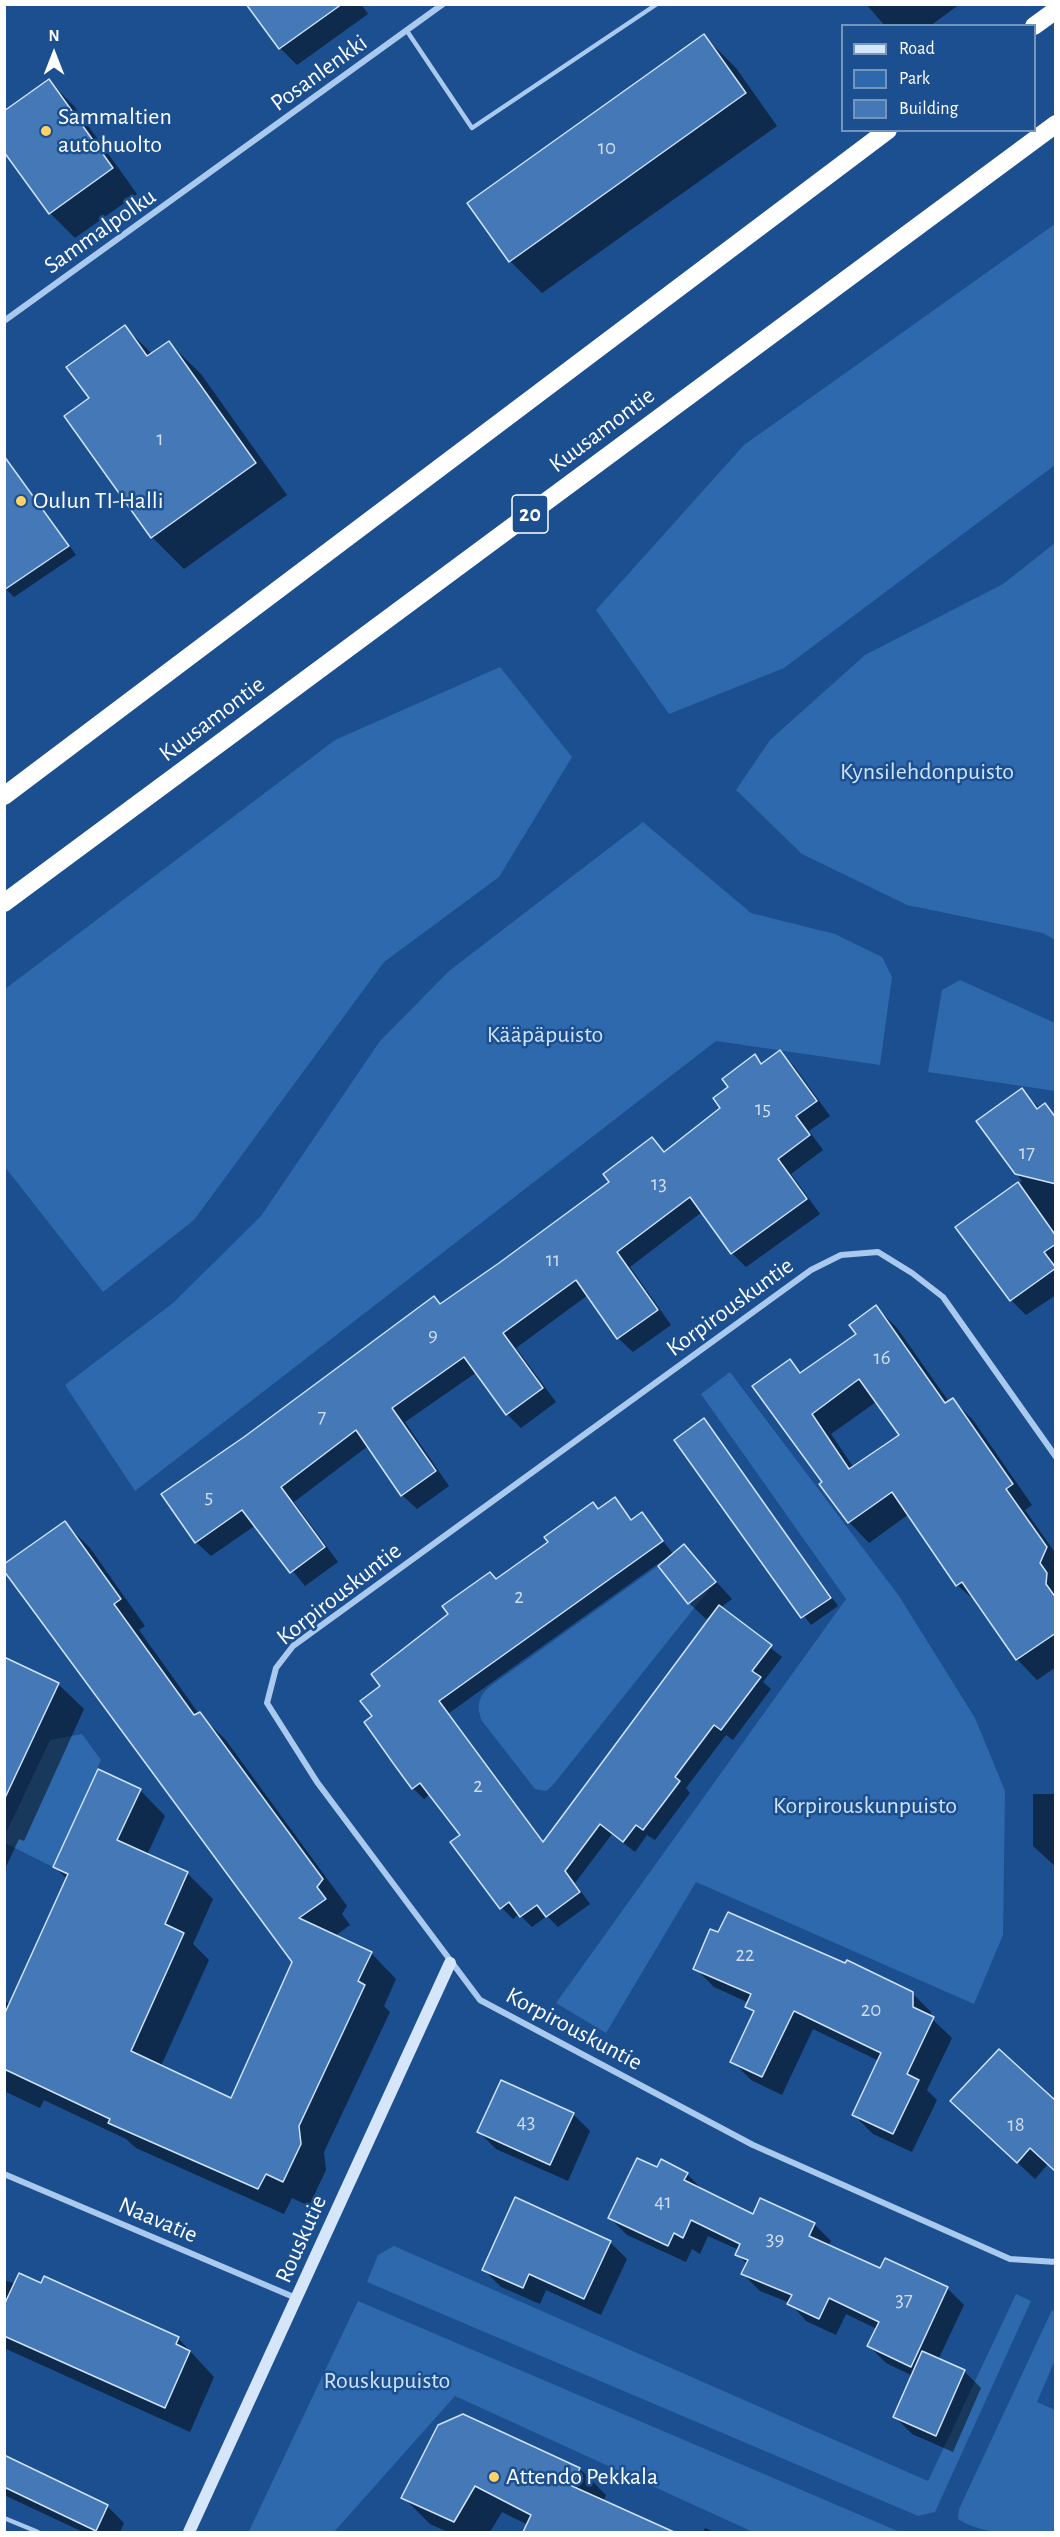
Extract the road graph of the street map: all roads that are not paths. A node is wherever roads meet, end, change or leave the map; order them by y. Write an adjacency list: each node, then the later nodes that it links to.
1 (443, 4): 5 (street, Posanlenkki)
2 (657, 4): 5 (lane)
3 (1056, 10): 4 (highway)
4 (1036, 25)
5 (407, 31): 8 (street, Posanlenkki)
6 (1056, 124): 11 (highway, Kuusamontie / 20)
7 (885, 132): 10 (highway)
8 (217, 171): 9 (street, Sammalpolku)
9 (4, 321)
10 (4, 796)
11 (4, 903)
12 (1056, 1457): 13 (street, Korpirouskuntie)
13 (450, 1963): 15 (street, Korpirouskuntie); 16 (street, Rouskutie)
14 (4, 2174): 16 (street, Naavatie)
15 (1056, 2262)
16 (297, 2299): 19 (street, Rouskutie)
17 (4, 2518): 18 (lane)
18 (38, 2532)
19 (189, 2532)

